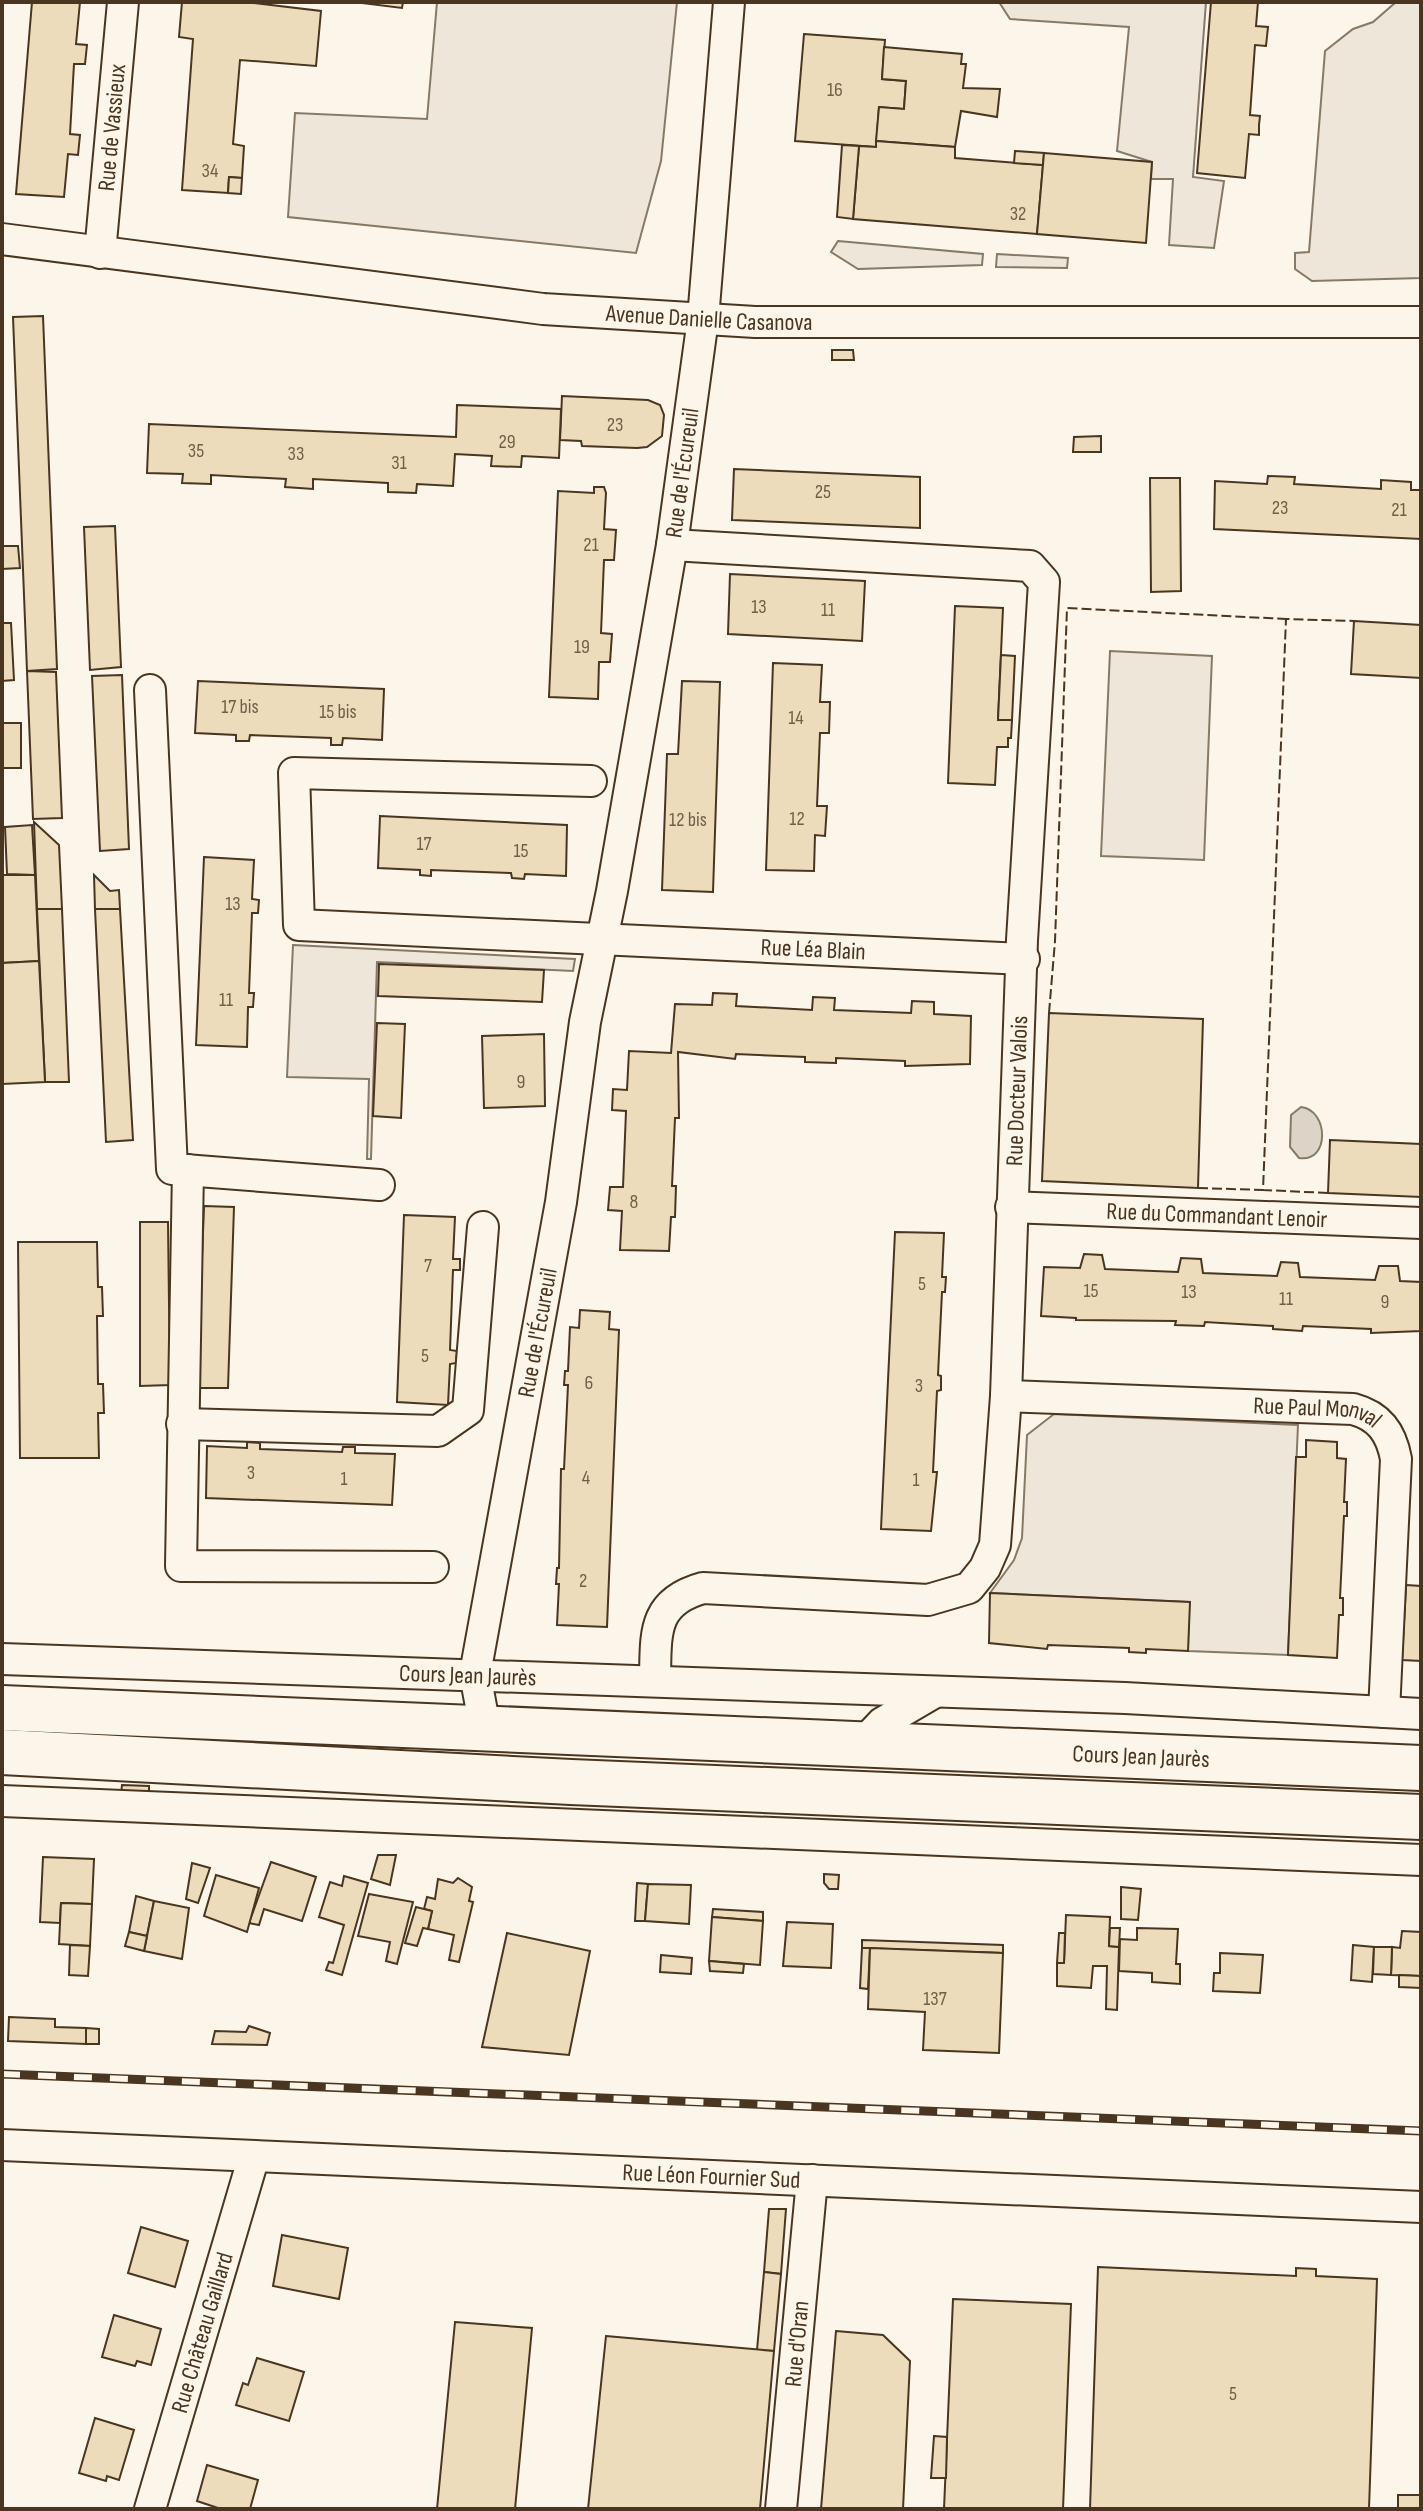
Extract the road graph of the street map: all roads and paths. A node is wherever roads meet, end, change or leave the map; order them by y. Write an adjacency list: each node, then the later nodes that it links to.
1 (123, 2): 4 (street, Rue de Vassieux)
2 (729, 2): 5 (street, Rue de l'Écureuil)
3 (2, 239): 4 (street, Avenue Danielle Casanova)
4 (100, 253): 5 (street, Avenue Danielle Casanova)
5 (703, 319): 6 (street, Avenue Danielle Casanova); 7 (street, Rue de l'Écureuil)
6 (1421, 322)
7 (672, 545): 10 (street, Rue de l'Écureuil); 11 (street, Rue Docteur Valois)
8 (150, 690): 12 (street)
9 (591, 781): 10 (street)
10 (603, 938): 11 (street, Rue Léa Blain); 21 (street, Rue de l'Écureuil)
11 (1024, 959): 14 (street, Rue Docteur Valois)
12 (188, 1170): 13 (street); 18 (street)
13 (379, 1185)
14 (1011, 1207): 15 (street, Rue du Commandant Lenoir); 17 (street, Rue Docteur Valois)
15 (1421, 1223)
16 (483, 1227): 18 (street)
17 (1006, 1396): 22 (street, Rue Docteur Valois); 25 (street, Rue Paul Monval)
18 (182, 1424): 19 (street)
19 (433, 1567)
20 (2, 1659): 21 (street, Cours Jean Jaurès)
21 (475, 1674): 22 (street, Cours Jean Jaurès); 27 (street, Rue de l'Écureuil)
22 (655, 1679): 23 (street, Cours Jean Jaurès)
23 (935, 1692): 25 (street, Cours Jean Jaurès); 28 (street)
24 (2, 1708): 27 (main road, Cours Jean Jaurès)
25 (1384, 1712): 26 (street, Cours Jean Jaurès)
26 (1421, 1714)
27 (485, 1728): 28 (main road, Cours Jean Jaurès)
28 (863, 1743): 30 (main road, Cours Jean Jaurès)
29 (2, 1752): 31 (main road, Cours Jean Jaurès)
30 (1421, 1768)
31 (571, 1782): 32 (main road, Cours Jean Jaurès); 35 (street)
32 (914, 1796): 34 (main road, Cours Jean Jaurès); 36 (street)
33 (2, 1801): 35 (street)
34 (1421, 1817)
35 (534, 1823): 36 (street)
36 (943, 1841): 37 (street)
37 (1421, 1860)
38 (2, 2145): 39 (street, Rue Léon Fournier Sud)
39 (254, 2156): 40 (street, Rue Léon Fournier Sud); 42 (street, Rue Château Gaillard)
40 (812, 2180): 41 (street, Rue Léon Fournier Sud); 43 (street, Rue d'Oran)
41 (1421, 2207)
42 (150, 2509)
43 (781, 2509)

